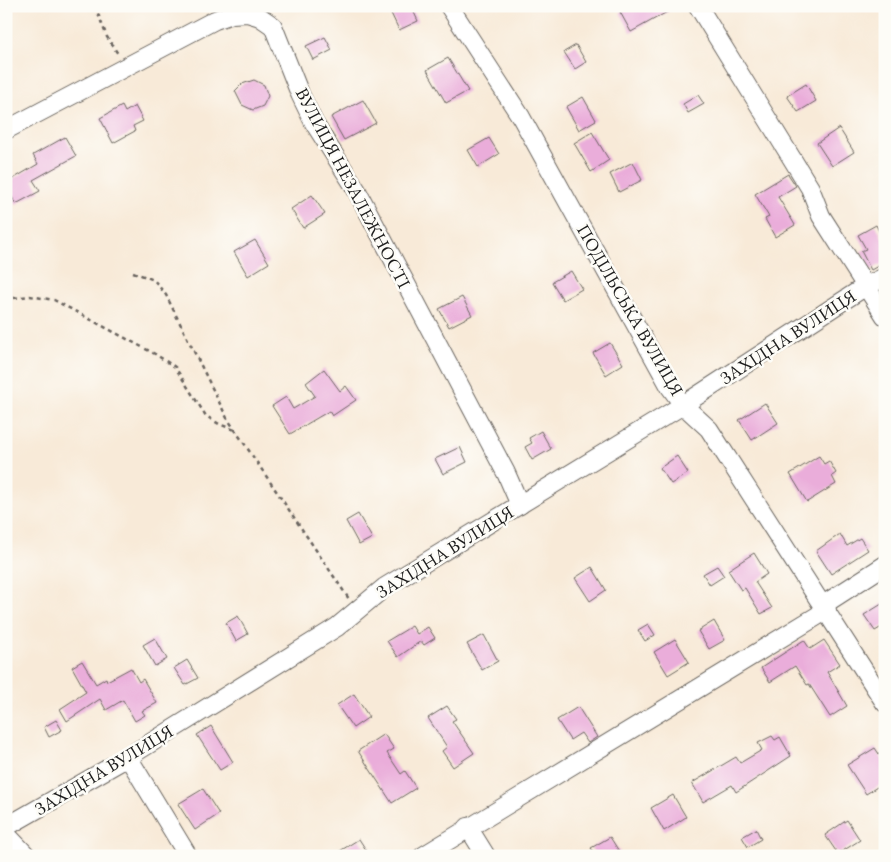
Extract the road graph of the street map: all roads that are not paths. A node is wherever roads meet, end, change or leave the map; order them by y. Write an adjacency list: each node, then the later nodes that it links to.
1 (449, 6): 7 (street, ПОДІЛЬСЬКА ВУЛИЦЯ)
2 (698, 6): 5 (street)
3 (6, 130): 8 (street, ВУЛИЦЯ НЕЗАЛЕЖНОСТІ)
4 (885, 277): 5 (street, ЗАХІДНА ВУЛИЦЯ)
5 (866, 286): 6 (street); 7 (street, ЗАХІДНА ВУЛИЦЯ)
6 (885, 316)
7 (683, 405): 8 (street, ЗАХІДНА ВУЛИЦЯ); 10 (street, ПОДІЛЬСЬКА ВУЛИЦЯ)
8 (520, 505): 12 (street, ЗАХІДНА ВУЛИЦЯ)
9 (885, 565): 10 (street)
10 (825, 608): 11 (street, ПОДІЛЬСЬКА ВУЛИЦЯ); 14 (street)
11 (885, 702)
12 (128, 757): 13 (street, ЗАХІДНА ВУЛИЦЯ); 17 (street)
13 (6, 827)
14 (468, 827): 18 (street); 19 (street)
15 (6, 834): 16 (street)
16 (27, 856)
17 (188, 856)
18 (423, 856)
19 (486, 856)

